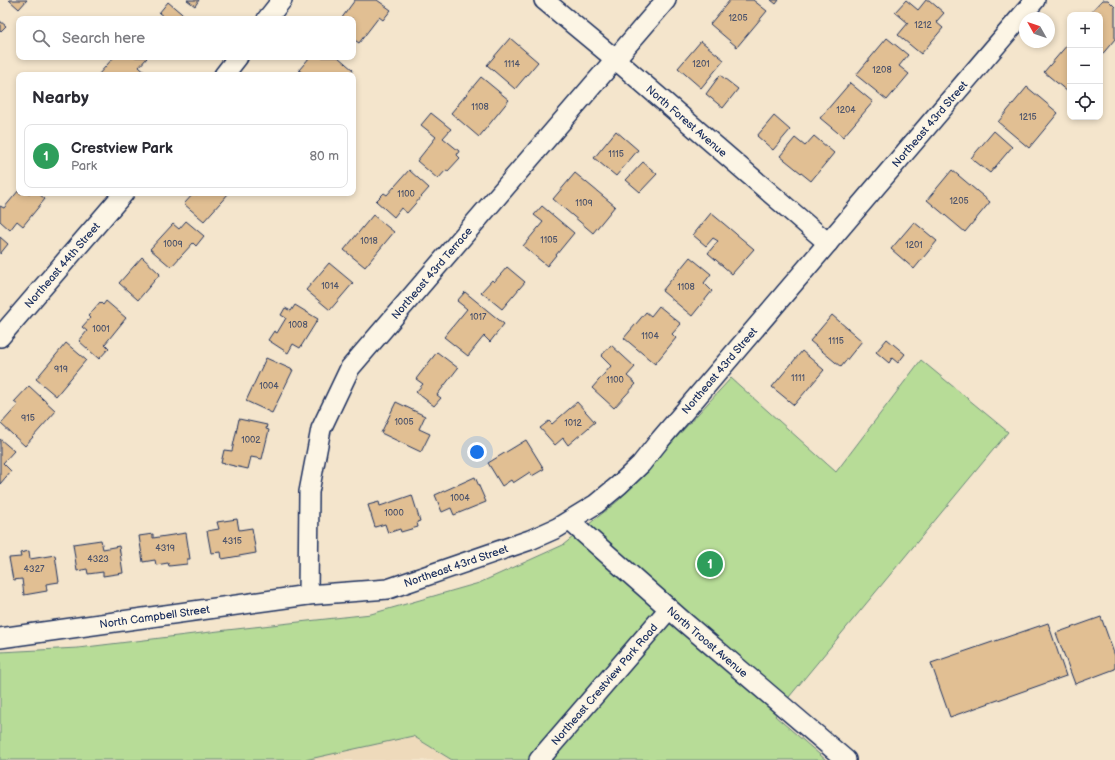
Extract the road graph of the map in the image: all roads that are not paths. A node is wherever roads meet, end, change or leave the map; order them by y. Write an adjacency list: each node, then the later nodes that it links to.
1 (282, 0): 5 (street)
2 (544, 0): 6 (street, North Forest Avenue)
3 (666, 0): 6 (street, Northeast 43rd Terrace)
4 (1035, 0): 10 (street, Northeast 43rd Street)
5 (269, 16)
6 (615, 59): 10 (street, North Forest Avenue); 13 (street, Northeast 43rd Terrace)
7 (236, 60): 8 (street)
8 (226, 72)
9 (121, 196): 11 (street, Northeast 44th Street)
10 (828, 243): 12 (street, Northeast 43rd Street)
11 (0, 337)
12 (570, 521): 13 (street, Northeast 43rd Street); 14 (street, North Troost Avenue)
13 (308, 594): 15 (street, North Campbell Street)
14 (669, 609): 16 (street, Northeast Crestview Park Road); 17 (street, North Troost Avenue)
15 (0, 638)
16 (539, 760)
17 (846, 760)

